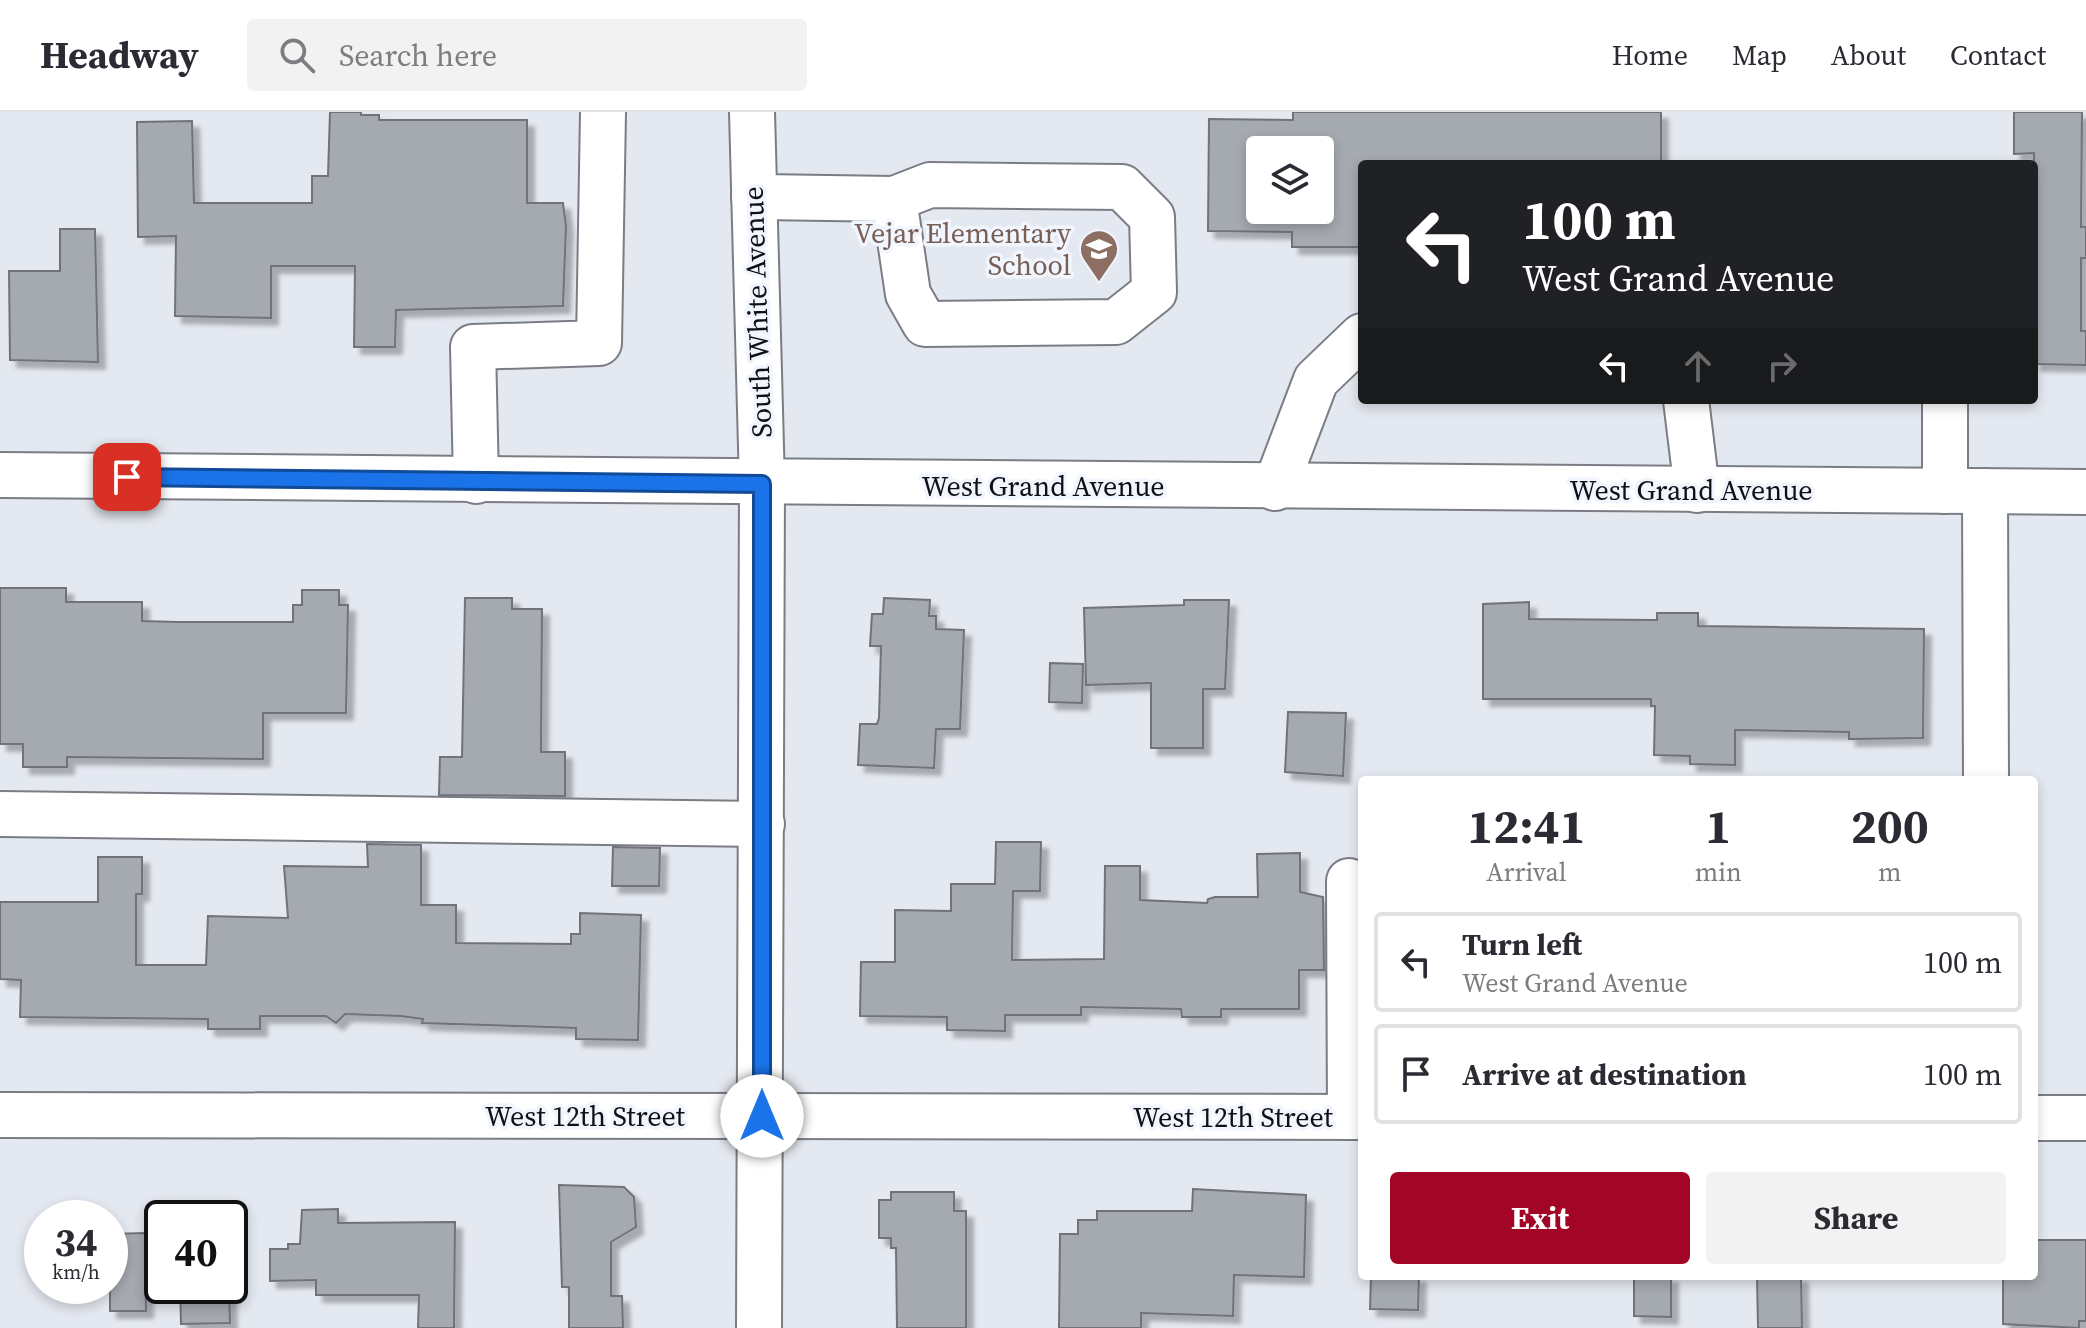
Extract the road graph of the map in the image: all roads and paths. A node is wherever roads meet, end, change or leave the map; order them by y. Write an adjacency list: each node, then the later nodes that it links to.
1 (603, 112): 9 (street)
2 (752, 112): 3 (street, South White Avenue)
3 (754, 197): 4 (street); 10 (street, South White Avenue)
4 (894, 199): 4 (street)
5 (1358, 340): 11 (street)
6 (1686, 404): 12 (street)
7 (1946, 404): 13 (street)
8 (0, 475): 9 (street, West Grand Avenue)
9 (476, 481): 10 (street, West Grand Avenue)
10 (762, 484): 11 (street, West Grand Avenue); 17 (street, South White Avenue)
11 (1275, 488): 12 (street, West Grand Avenue)
12 (1697, 490): 13 (street, West Grand Avenue)
13 (1965, 491): 14 (street, West Grand Avenue); 15 (street)
14 (2086, 492)
15 (1986, 776)
16 (0, 814): 17 (street)
17 (762, 824): 20 (street, South White Avenue)
18 (1349, 881): 21 (street)
19 (0, 1115): 20 (street, West 12th Street)
20 (762, 1116): 21 (street, West 12th Street); 24 (street, South White Avenue)
21 (1356, 1117)
22 (2038, 1118): 23 (street)
23 (2086, 1118)
24 (759, 1328)

